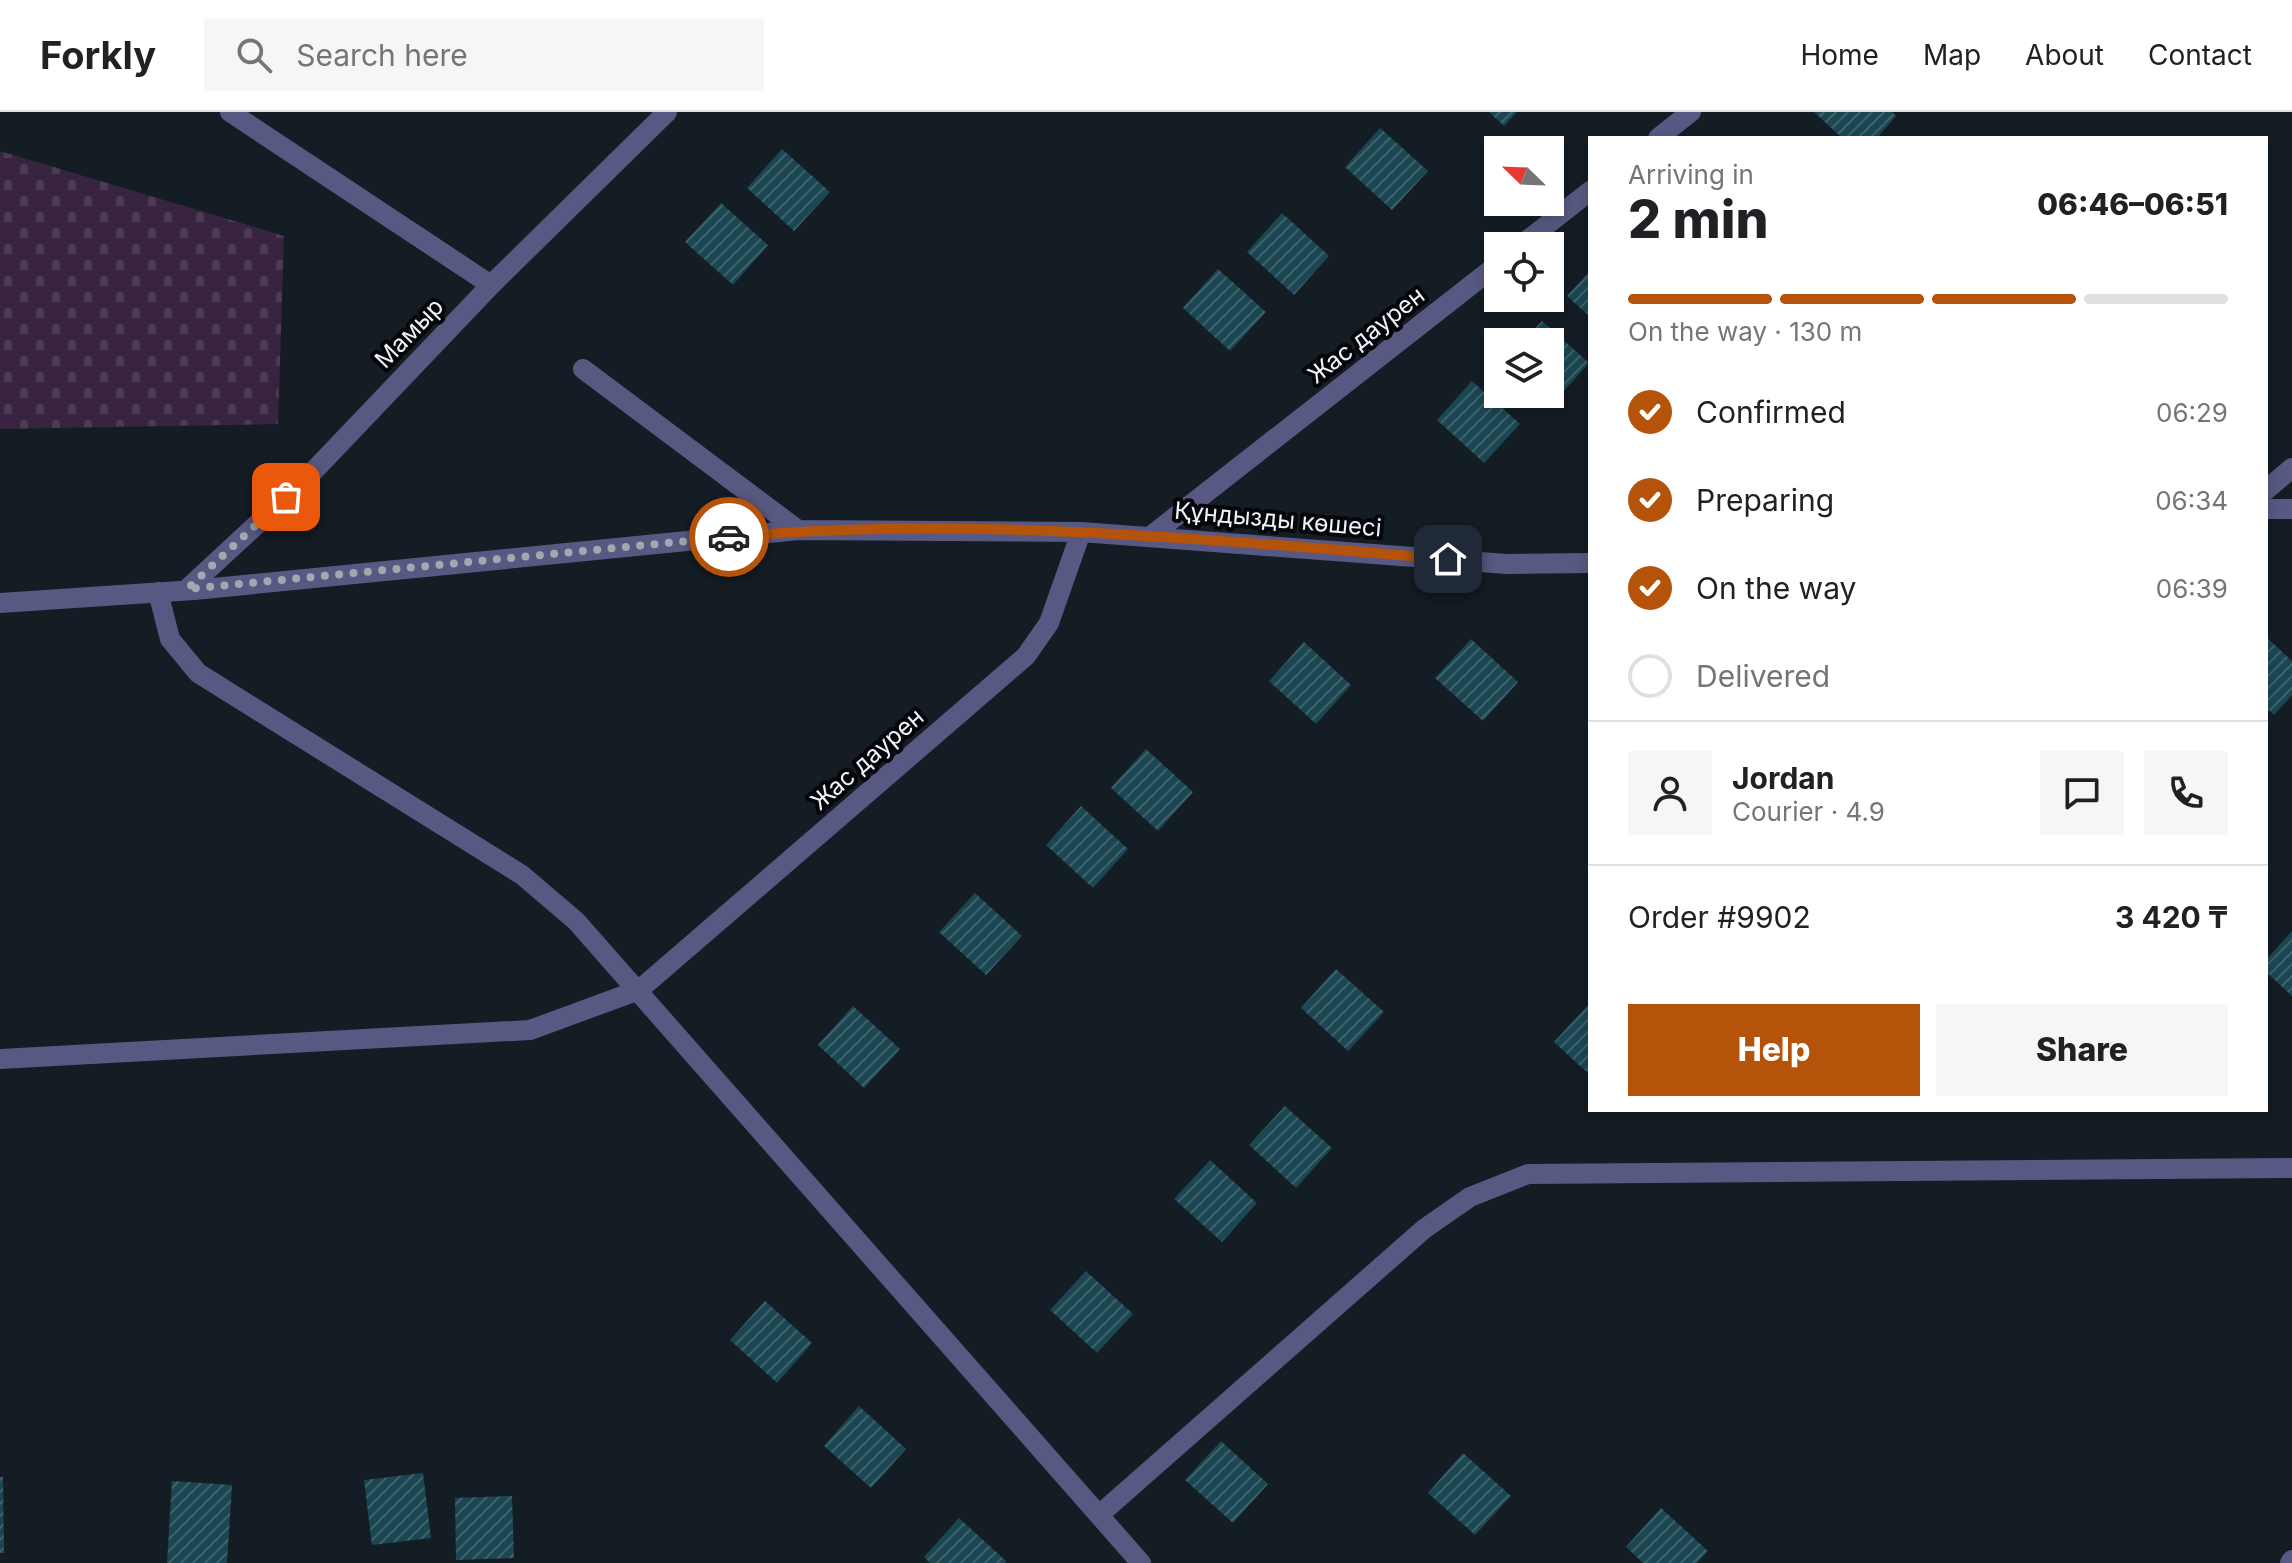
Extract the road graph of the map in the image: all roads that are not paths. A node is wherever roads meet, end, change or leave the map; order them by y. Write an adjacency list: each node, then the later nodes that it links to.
1 (230, 112): 8 (street)
2 (667, 112): 8 (street, Мамыр)
3 (1691, 112): 4 (street)
4 (1661, 136)
5 (1588, 193): 6 (street)
6 (1538, 232)
7 (1484, 275): 16 (street, Жас даурен)
8 (491, 285): 18 (street, Мамыр)
9 (583, 369): 14 (street)
10 (2292, 468): 11 (street)
11 (2268, 488)
12 (2268, 509): 13 (street)
13 (2292, 509)
14 (798, 530): 15 (street, Құндызды көшесі); 18 (street, Құндызды көшесі)
15 (1081, 532): 16 (street, Құндызды көшесі); 21 (street, Жас даурен)
16 (1152, 535): 17 (street, Құндызды көшесі)
17 (1588, 563)
18 (187, 589): 19 (street, Құндызды көшесі)
19 (158, 592): 20 (street, Құндызды көшесі); 21 (street)
20 (0, 603)
21 (639, 990): 22 (street); 24 (street)
22 (0, 1059)
23 (2292, 1168): 24 (street)
24 (1099, 1515): 25 (street)
25 (1141, 1563)

